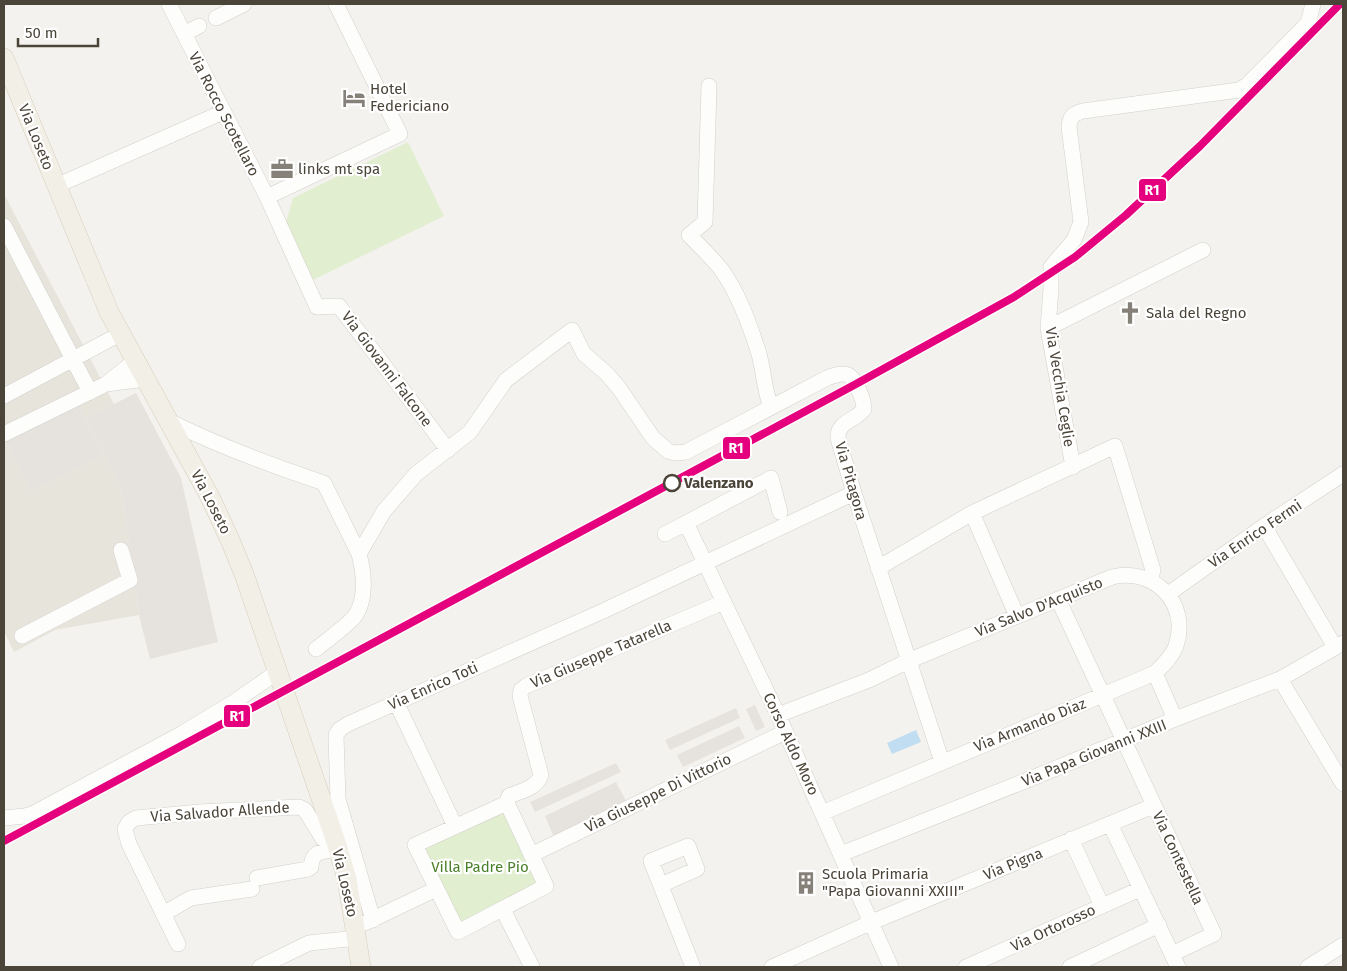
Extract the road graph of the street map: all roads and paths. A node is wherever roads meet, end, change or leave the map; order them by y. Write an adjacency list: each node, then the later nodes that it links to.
1 (169, 4): 7 (street, Via Rocco Scotellaro)
2 (244, 4): 5 (street)
3 (336, 4): 12 (street)
4 (1313, 4): 15 (street, Via Vecchia Ceglie)
5 (216, 18)
6 (198, 26): 7 (street)
7 (184, 34): 10 (street, Via Rocco Scotellaro)
8 (4, 58): 11 (main road, Via Loseto)
9 (709, 86): 23 (street)
10 (223, 112): 11 (street); 12 (street, Via Rocco Scotellaro)
11 (56, 186): 16 (main road, Via Loseto)
12 (267, 198): 26 (street, Via Giovanni Falcone)
13 (4, 226): 17 (street)
14 (1202, 250): 15 (street)
15 (1048, 328): 27 (street, Via Vecchia Ceglie)
16 (120, 334): 17 (street); 18 (main road, Via Loseto)
17 (72, 359): 21 (street); 22 (street)
18 (135, 361): 19 (main road, Via Loseto); 20 (street)
19 (145, 380): 20 (street); 24 (main road, Via Loseto)
20 (106, 384): 21 (street)
21 (90, 392): 25 (street)
22 (4, 396)
23 (771, 407): 26 (street); 29 (street, Via Pitagora)
24 (167, 420): 36 (street); 49 (main road, Via Loseto)
25 (4, 434)
26 (448, 450): 36 (street)
27 (1073, 467): 31 (street, Via Vecchia Ceglie); 39 (street)
28 (1343, 474): 33 (street, Via Enrico Fermi)
29 (854, 493): 37 (street, Via Enrico Toti); 38 (street, Via Pitagora)
30 (780, 512): 32 (street)
31 (972, 513): 38 (street, Via Vecchia Ceglie); 43 (street)
32 (686, 523): 34 (street); 37 (street, Corso Aldo Moro)
33 (1264, 526): 40 (street, Via Enrico Fermi); 45 (street)
34 (665, 534)
35 (121, 550): 44 (street)
36 (359, 554): 46 (street)
37 (706, 562): 42 (street, Corso Aldo Moro); 52 (street, Via Enrico Toti)
38 (878, 568): 47 (street, Via Pitagora)
39 (1150, 580): 40 (street, Via Salvo D'Acquisto); 41 (street, Via Salvo D'Acquisto)
40 (1168, 594): 48 (street, Via Armando Diaz)
41 (1058, 599): 43 (street, Via Salvo D'Acquisto); 51 (street)
42 (724, 602): 53 (street, Corso Aldo Moro); 59 (street, Via Giuseppe Tatarella)
43 (1017, 616): 47 (street, Via Salvo D'Acquisto)
44 (22, 636)
45 (1339, 645): 50 (street, Via Papa Giovanni XXIII)
46 (316, 650)
47 (908, 661): 53 (street, Via Salvo D'Acquisto); 57 (street, Via Pitagora)
48 (1155, 673): 51 (street, Via Armando Diaz); 54 (street)
49 (278, 676): 62 (street); 66 (main road, Via Loseto)
50 (1280, 679): 54 (street, Via Papa Giovanni XXIII); 58 (street)
51 (1103, 695): 56 (street, Via Contestella); 57 (street, Via Armando Diaz)
52 (396, 702): 64 (street); 75 (street, Via Enrico Toti)
53 (778, 715): 55 (street, Corso Aldo Moro)
54 (1175, 719): 56 (street, Via Papa Giovanni XXIII)
55 (785, 732): 61 (street, Corso Aldo Moro); 68 (street, Via Giuseppe Di Vittorio)
56 (1124, 741): 60 (street, Via Contestella); 67 (street, Via Papa Giovanni XXIII)
57 (942, 762): 61 (street, Via Armando Diaz)
58 (1343, 784)
59 (507, 803): 64 (street); 68 (street)
60 (1154, 806): 63 (street, Via Pigna); 81 (street, Via Contestella)
61 (822, 813): 67 (street, Corso Aldo Moro)
62 (4, 818)
63 (1110, 824): 65 (street, Via Pigna); 71 (street)
64 (455, 826): 70 (street)
65 (1071, 839): 72 (street); 76 (street, Via Pigna)
66 (337, 845): 74 (street); 74 (street, Via Salvador Allende); 78 (main road, Via Loseto)
67 (841, 854): 76 (street, Corso Aldo Moro)
68 (531, 855): 73 (street)
69 (661, 885): 86 (street)
70 (436, 889): 73 (street); 75 (street)
71 (1140, 889): 72 (street, Via Ortorosso); 77 (street)
72 (1102, 906): 82 (street, Via Ortorosso)
73 (502, 910): 83 (street)
74 (163, 914): 79 (street, Via Salvador Allende)
75 (373, 920): 78 (street)
76 (872, 922): 87 (street, Via Pigna); 88 (street, Corso Aldo Moro)
77 (1159, 925): 81 (street); 90 (street)
78 (355, 927): 84 (street); 85 (main road, Via Loseto)
79 (178, 944)
80 (1343, 945): 91 (street)
81 (1175, 960)
82 (992, 962): 89 (street, Via Ortorosso)
83 (529, 966)
84 (260, 967)
85 (361, 967)
86 (693, 967)
87 (773, 967)
88 (891, 967)
89 (966, 967)
90 (1070, 967)
91 (1308, 967)

